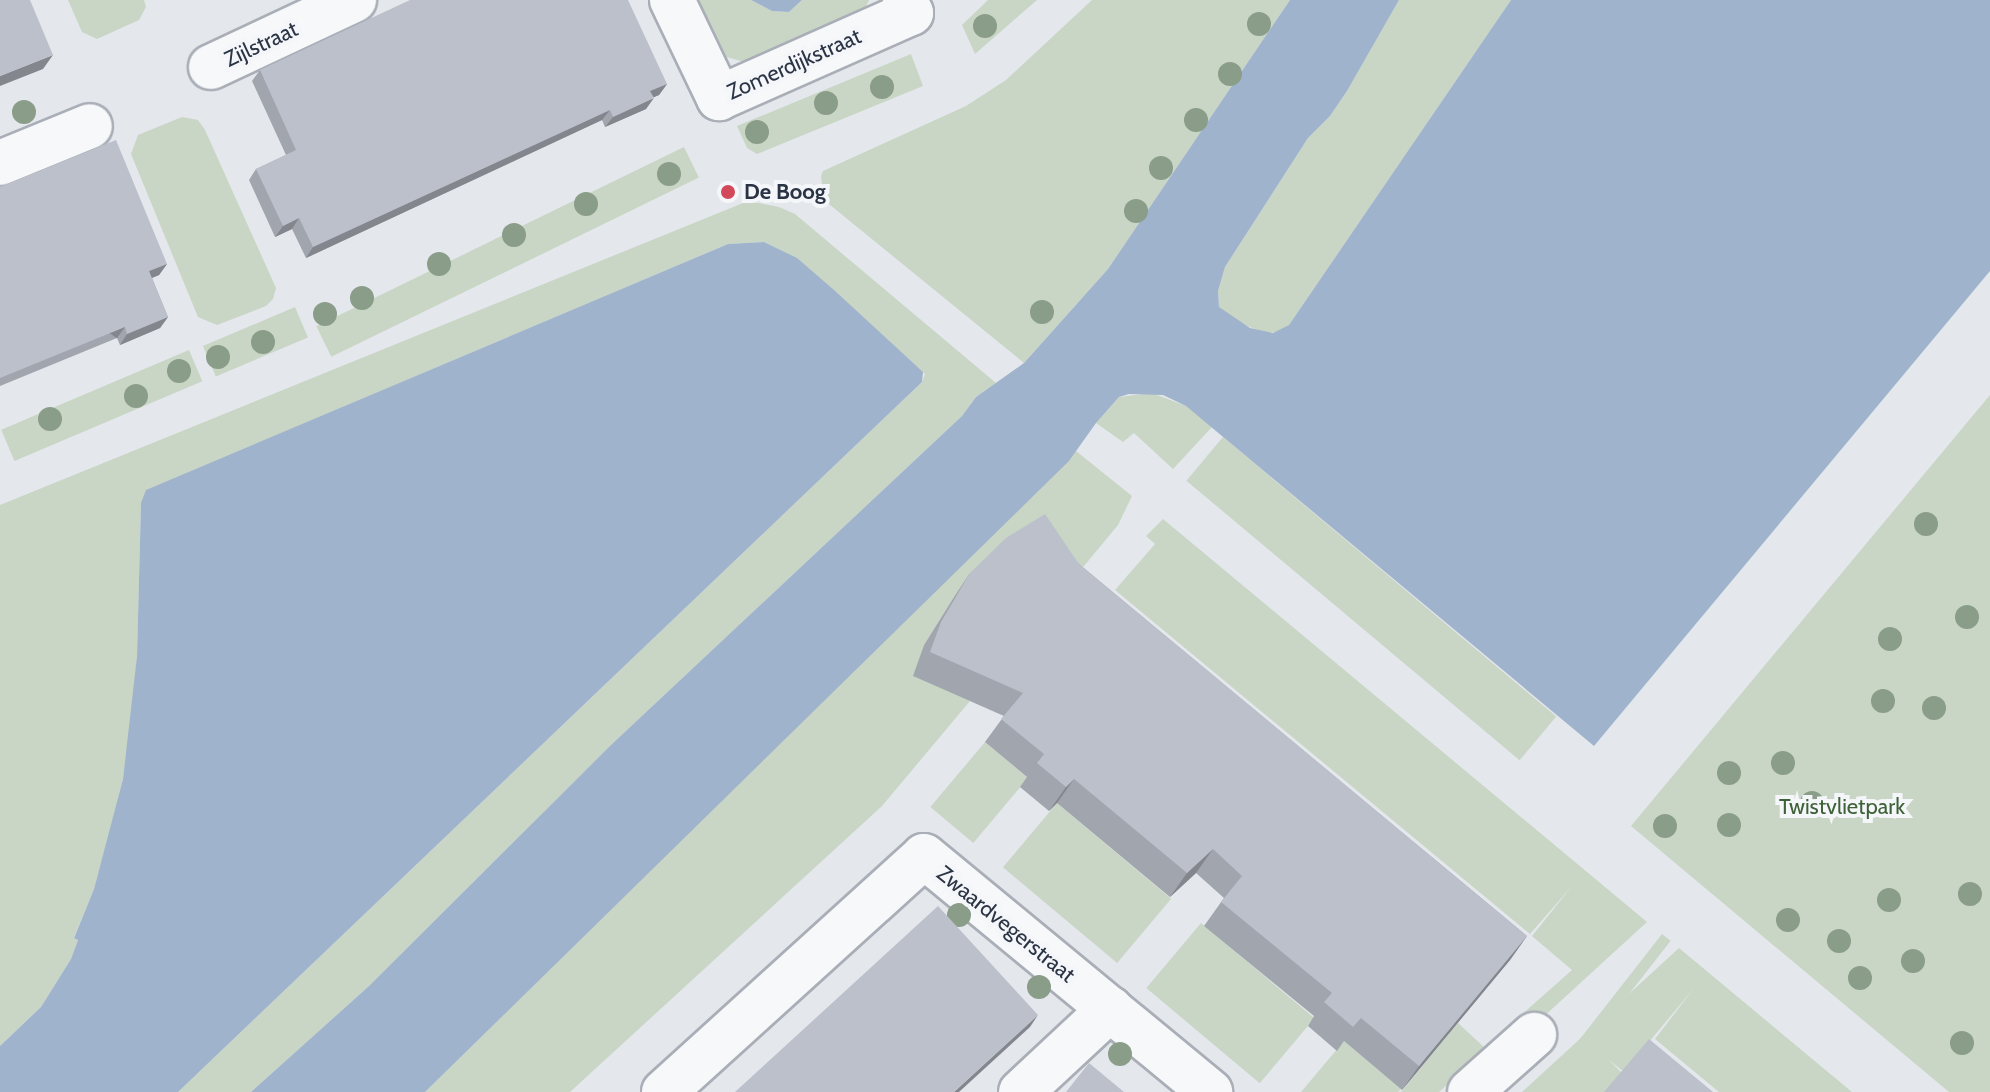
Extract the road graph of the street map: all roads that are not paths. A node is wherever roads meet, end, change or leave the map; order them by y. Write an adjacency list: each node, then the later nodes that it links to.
1 (354, 0): 4 (street, Zijlstraat)
2 (672, 0): 3 (street, Zomerdijkstraat)
3 (905, 0)
4 (211, 67)
5 (90, 126): 6 (street)
6 (0, 163)
7 (1110, 1009): 9 (street, Zwaardvegerstraat); 10 (street); 11 (street, Zwaardvegerstraat)
8 (1534, 1035): 12 (street)
9 (664, 1092)
10 (1021, 1092)
11 (1210, 1092)
12 (1470, 1092)

